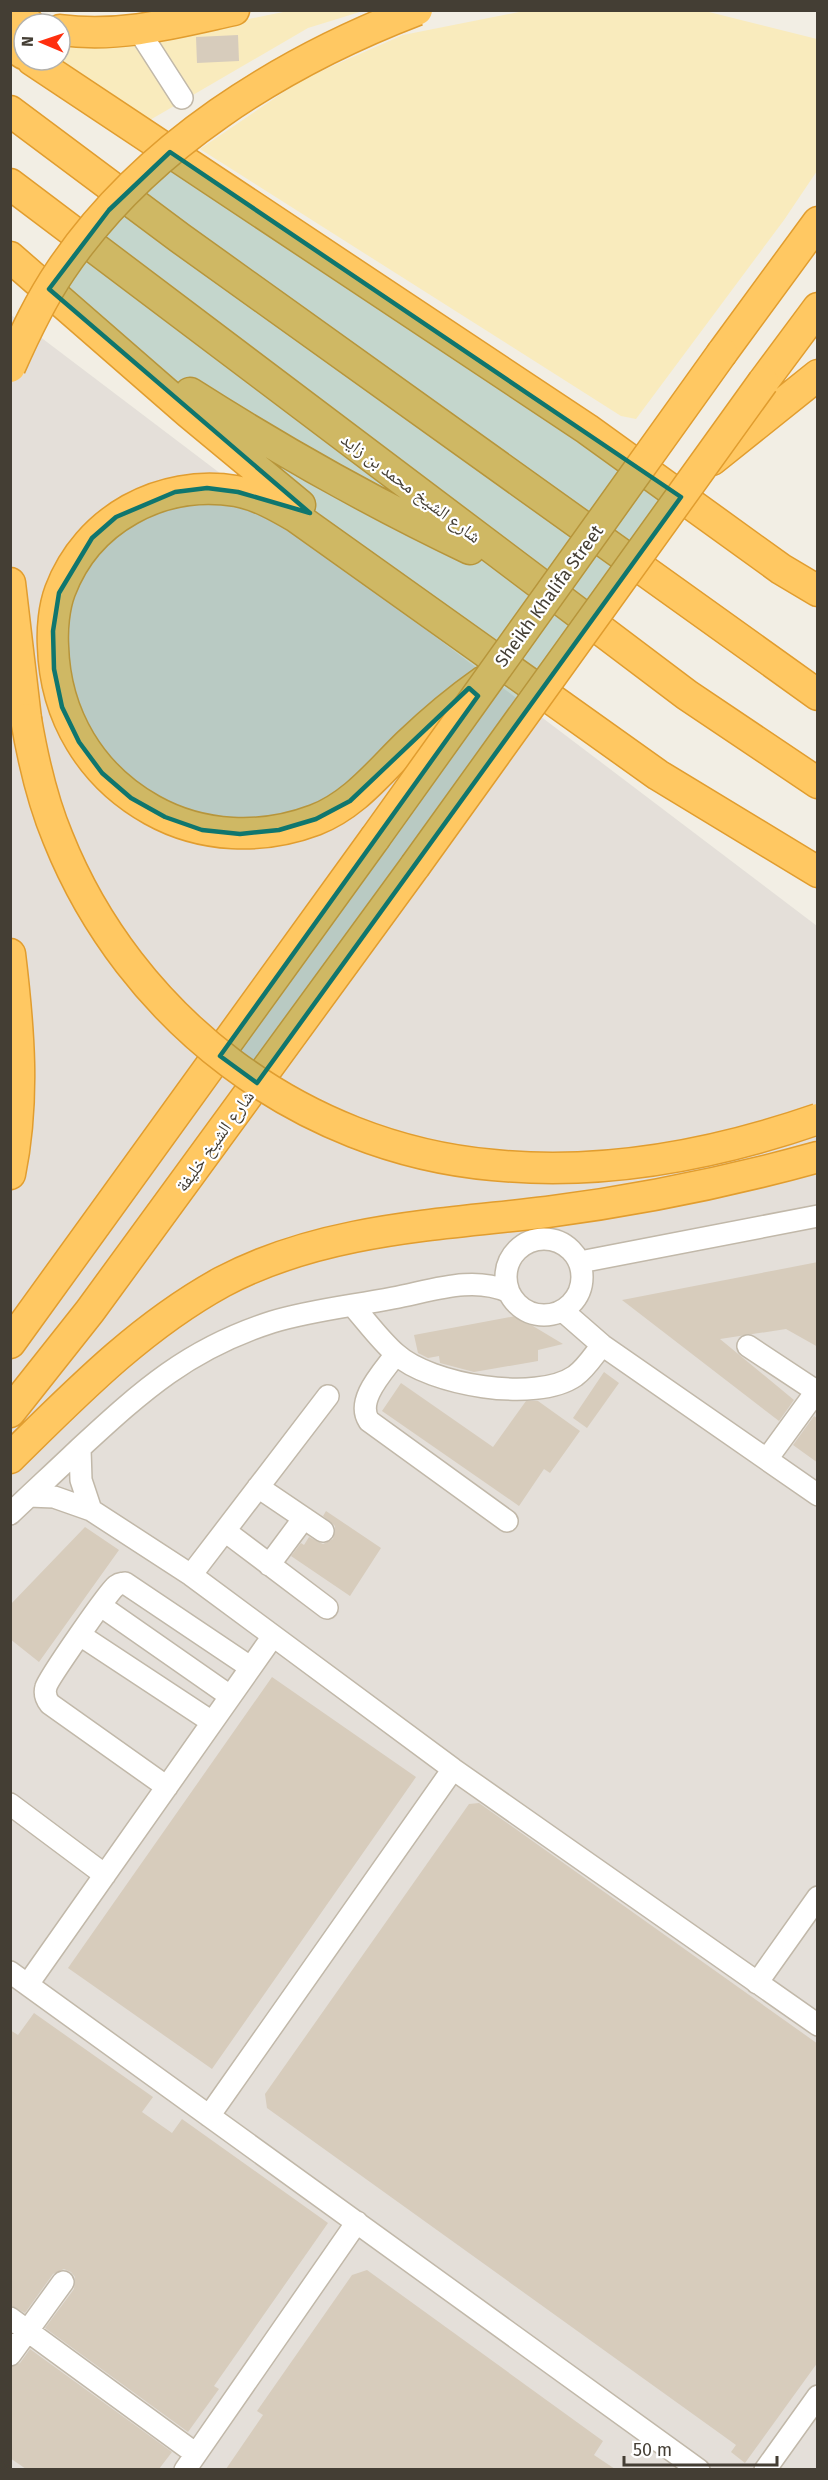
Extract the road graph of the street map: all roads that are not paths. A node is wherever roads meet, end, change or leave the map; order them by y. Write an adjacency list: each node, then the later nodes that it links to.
1 (234, 10): 4 (highway)
2 (417, 10): 13 (highway, bridge)
3 (72, 31): 4 (highway)
4 (140, 31): 6 (street)
5 (50, 72): 16 (highway)
6 (182, 98)
7 (10, 111): 23 (highway)
8 (10, 184): 17 (highway, شارع الشيخ محمد بن زايد)
9 (818, 222): 22 (highway, Sheikh Khalifa Street, bridge)
10 (10, 256): 12 (highway)
11 (818, 308): 15 (highway)
12 (98, 331): 17 (highway); 21 (highway)
13 (10, 367)
14 (818, 375): 15 (highway)
15 (774, 392): 41 (highway, شارع الشيخ خليفة, bridge)
16 (781, 569): 19 (highway); 20 (highway)
17 (524, 574): 24 (highway, شارع الشيخ محمد بن زايد)
18 (10, 583): 27 (highway, bridge)
19 (818, 591)
20 (818, 602)
21 (427, 610): 22 (highway, bridge); 25 (highway)
22 (492, 676): 35 (highway, Sheikh Khalifa Street, bridge)
23 (818, 694)
24 (818, 783)
25 (818, 872)
26 (10, 954): 29 (highway)
27 (818, 1119)
28 (818, 1157): 43 (highway)
29 (10, 1174)
30 (818, 1216): 31 (street)
31 (580, 1262): 32 (street); 34 (street)
32 (509, 1292): 33 (street); 34 (street)
33 (353, 1306): 38 (street); 42 (street)
34 (563, 1311): 36 (street)
35 (10, 1343)
36 (602, 1345): 38 (street); 44 (street)
37 (748, 1346): 39 (street)
38 (396, 1354): 51 (street)
39 (817, 1390): 44 (street)
40 (328, 1396): 45 (street)
41 (10, 1412)
42 (80, 1449): 47 (street); 48 (street)
43 (10, 1458)
44 (767, 1459): 46 (street)
45 (258, 1487): 50 (street); 52 (street)
46 (818, 1495)
47 (29, 1496): 48 (street); 49 (street)
48 (91, 1510): 55 (street)
49 (10, 1514)
50 (304, 1518): 53 (street); 54 (street)
51 (507, 1521)
52 (225, 1532): 54 (street); 55 (street)
53 (323, 1532)
54 (269, 1565): 57 (street)
55 (191, 1575): 59 (street)
56 (101, 1606): 58 (street); 60 (street); 61 (street)
57 (327, 1608)
58 (80, 1635): 62 (street); 64 (street)
59 (273, 1636): 60 (street); 63 (street)
60 (250, 1667): 61 (street)
61 (230, 1696): 62 (street)
62 (212, 1722): 64 (street)
63 (453, 1770): 69 (street); 72 (street)
64 (167, 1787): 66 (street)
65 (10, 1804): 66 (street)
66 (105, 1875): 70 (street)
67 (818, 1898): 69 (street)
68 (10, 1972): 70 (street)
69 (757, 1983): 71 (street)
70 (28, 1984): 72 (street)
71 (818, 2025)
72 (209, 2116): 73 (street)
73 (357, 2222): 79 (street); 80 (street)
74 (63, 2282): 76 (street)
75 (10, 2318): 76 (street)
76 (28, 2331): 77 (street); 79 (street)
77 (10, 2355)
78 (818, 2396): 81 (street)
79 (190, 2462)
80 (699, 2469)
81 (765, 2469)

